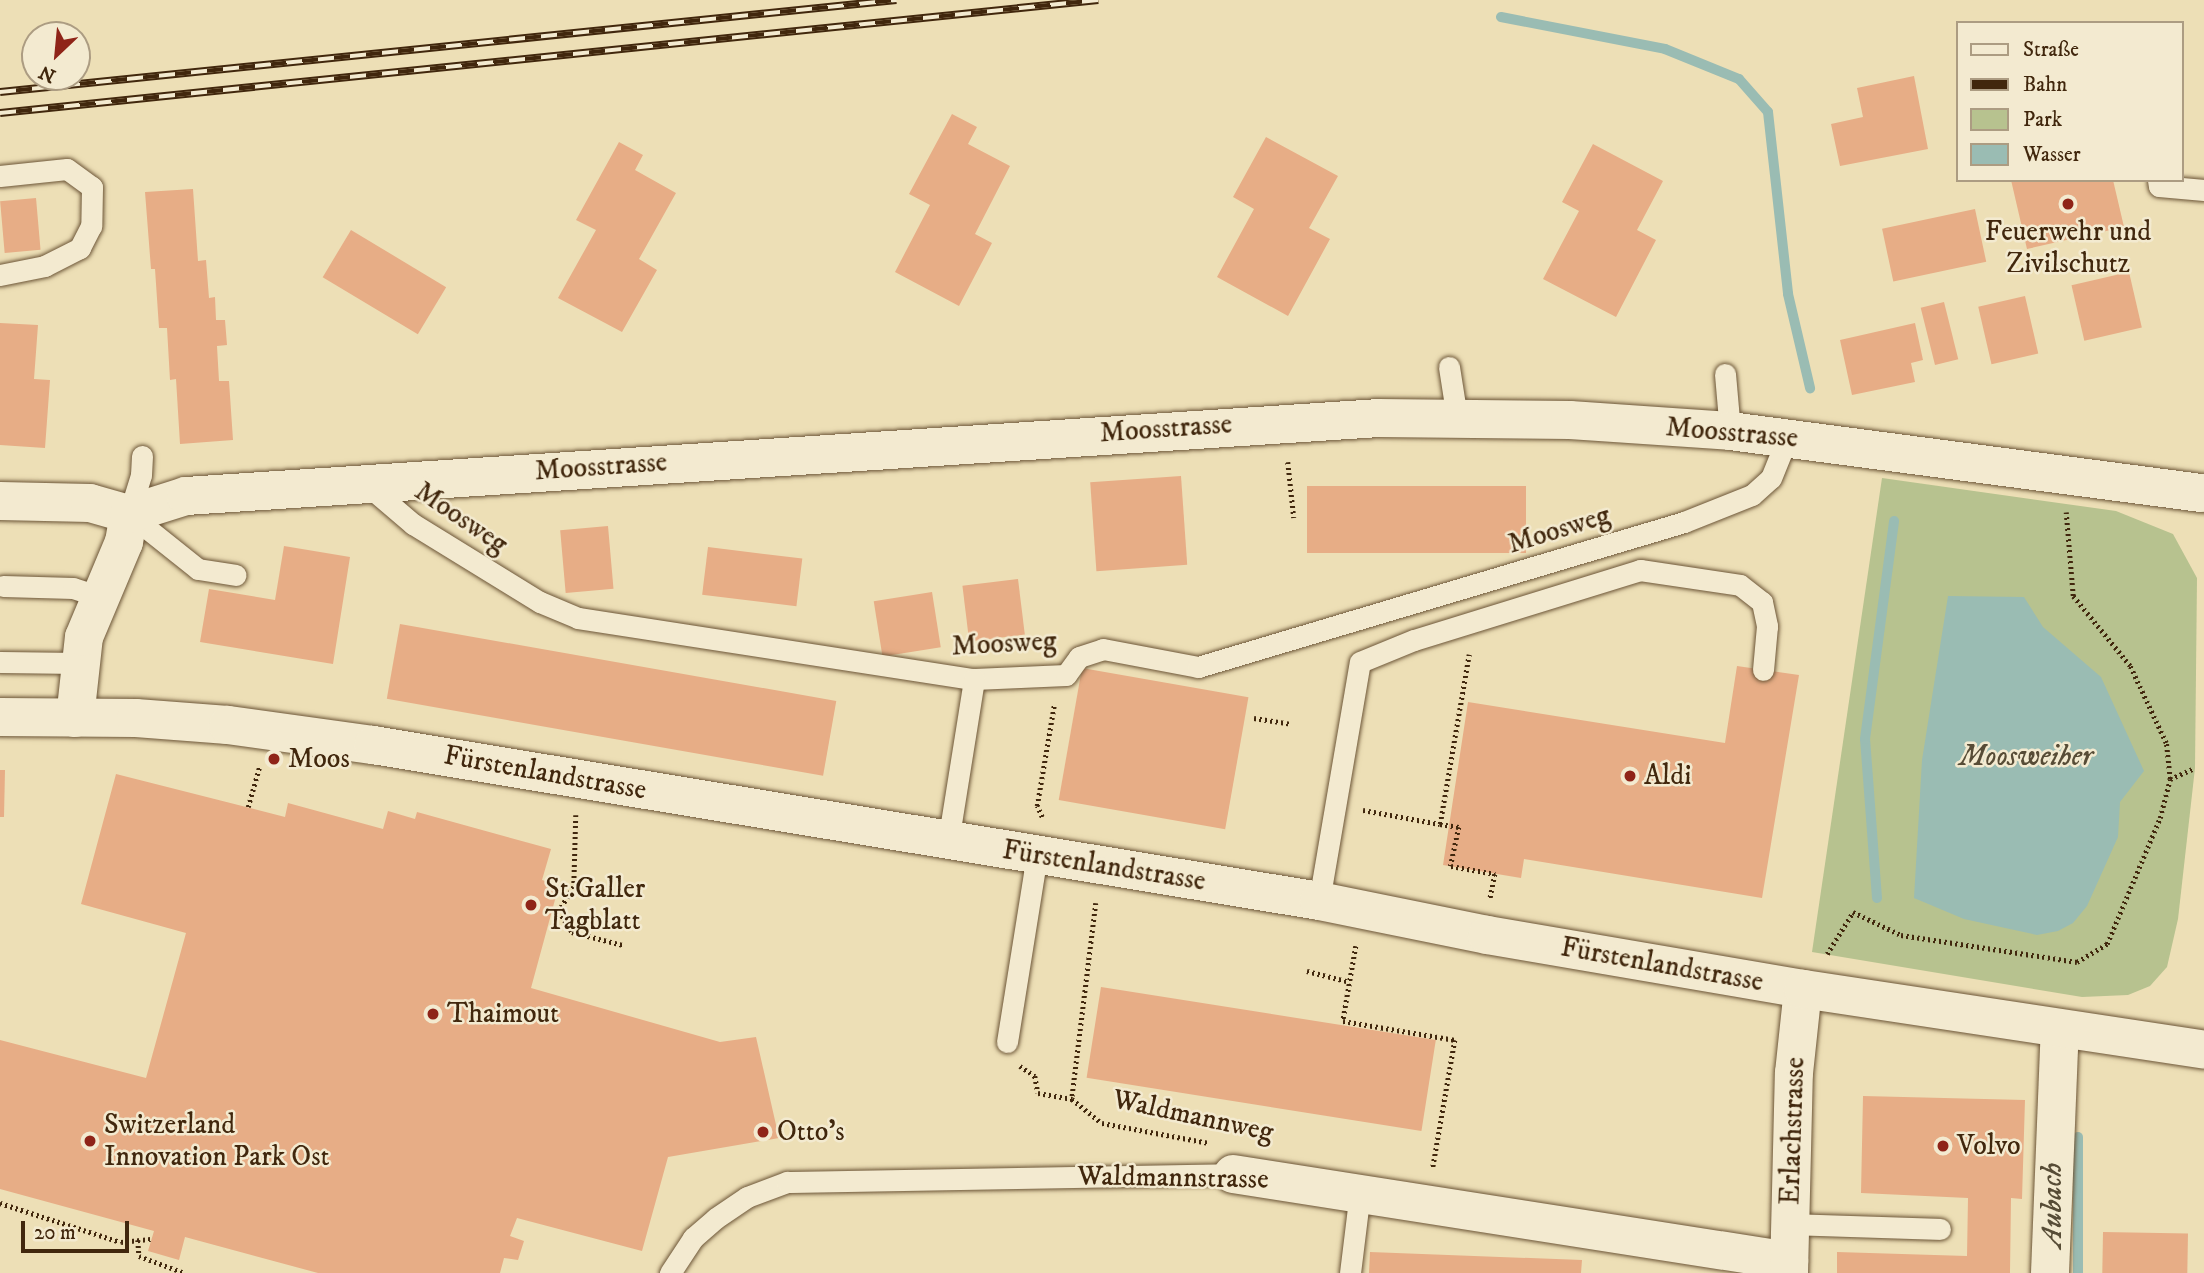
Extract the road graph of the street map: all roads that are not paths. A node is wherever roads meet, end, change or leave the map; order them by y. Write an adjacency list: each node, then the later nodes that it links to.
1 (0, 176): 4 (lane)
2 (2159, 182): 3 (lane)
3 (2204, 190)
4 (0, 275)
5 (1449, 367): 7 (lane)
6 (1725, 374): 8 (lane)
7 (1457, 418): 8 (street, Moosstrasse); 11 (street, Moosstrasse)
8 (1730, 431): 9 (street, Moosstrasse)
9 (1788, 436): 12 (street, Moosstrasse); 21 (lane, Moosweg)
10 (142, 456): 14 (lane)
11 (366, 484): 14 (street, Moosstrasse); 21 (lane, Moosweg)
12 (2204, 493)
13 (0, 501): 14 (street)
14 (129, 514): 15 (lane); 17 (street)
15 (236, 575)
16 (3, 586): 17 (lane)
17 (100, 597): 19 (street)
18 (0, 662): 19 (lane)
19 (79, 663): 23 (street)
20 (1763, 670): 26 (lane)
21 (974, 679): 24 (lane)
22 (0, 718): 23 (street, Fürstenlandstrasse)
23 (75, 718): 24 (street, Fürstenlandstrasse)
24 (948, 842): 25 (street, Fürstenlandstrasse)
25 (1037, 855): 26 (street, Fürstenlandstrasse); 30 (lane)
26 (1319, 901): 27 (street, Fürstenlandstrasse)
27 (1803, 989): 28 (street, Fürstenlandstrasse); 34 (street, Erlachstrasse)
28 (2060, 1028): 29 (street, Fürstenlandstrasse); 37 (street)
29 (2204, 1050)
30 (1010, 1052)
31 (1228, 1160): 32 (street, Waldmannstrasse); 35 (lane, Waldmannstrasse)
32 (1360, 1191): 34 (street, Waldmannstrasse); 36 (lane)
33 (1940, 1228): 34 (lane)
34 (1790, 1253)
35 (670, 1273)
36 (1350, 1273)
37 (2050, 1273)

